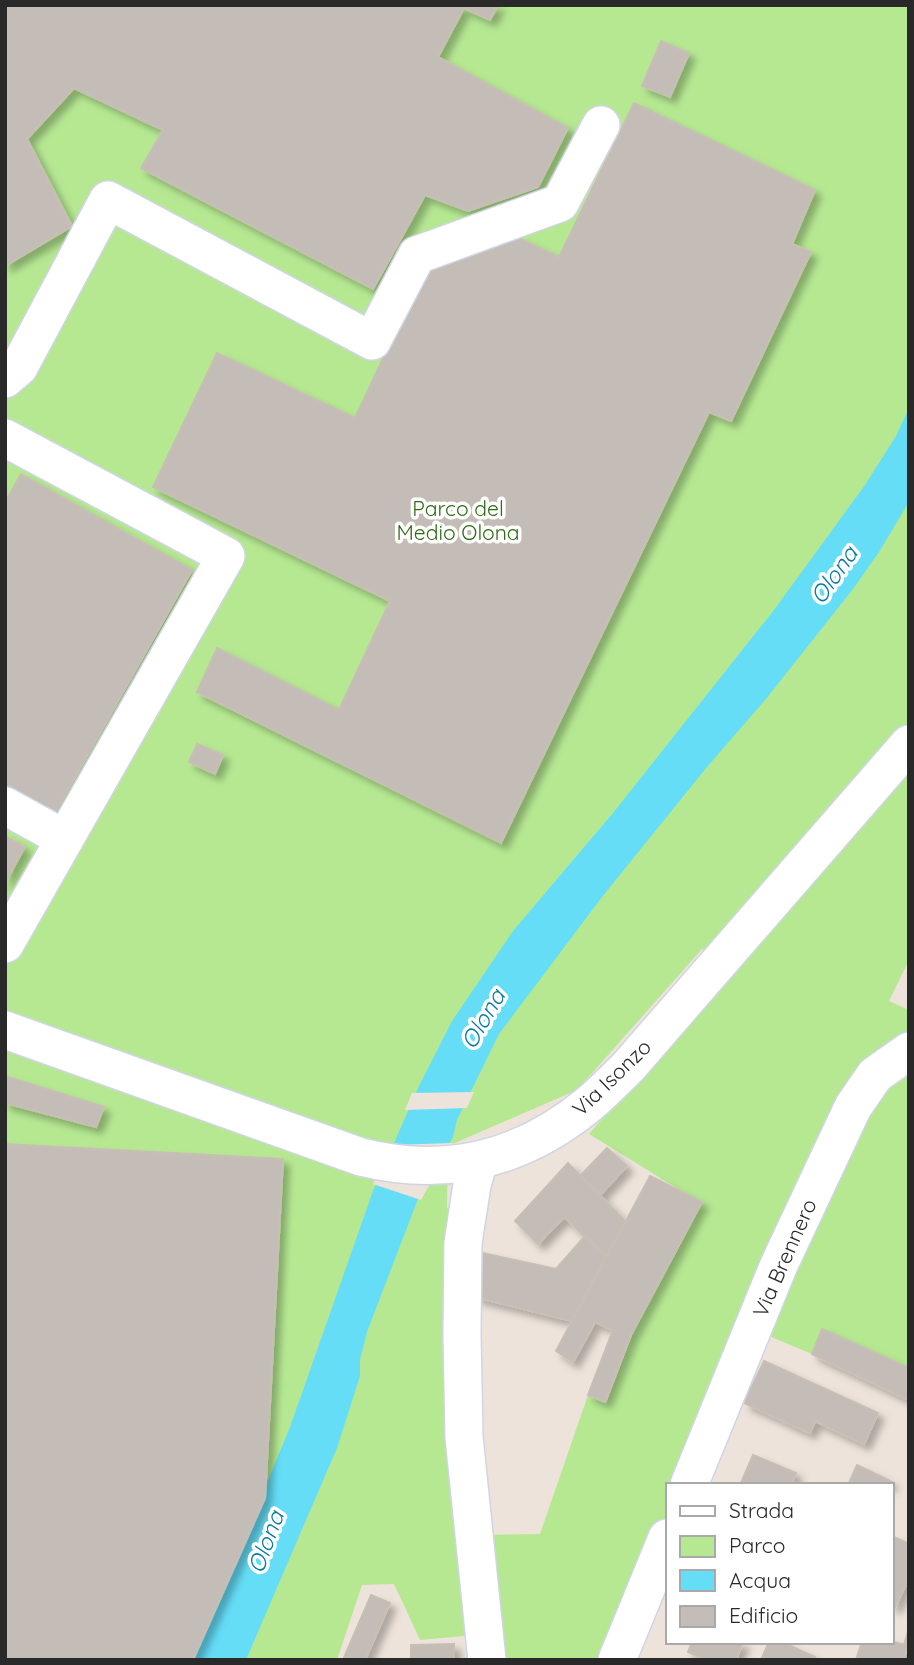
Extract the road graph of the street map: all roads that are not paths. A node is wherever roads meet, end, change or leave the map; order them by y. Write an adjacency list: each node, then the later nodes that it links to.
1 (601, 125): 2 (street)
2 (5, 379)
3 (5, 438): 6 (street)
4 (909, 744): 10 (street, Via Isonzo)
5 (5, 806): 6 (street)
6 (65, 839): 7 (street)
7 (5, 944)
8 (5, 1030): 10 (street, Via Isonzo)
9 (909, 1051): 11 (street, Via Brennero)
10 (475, 1161): 14 (street)
11 (690, 1483)
12 (666, 1541): 13 (street)
13 (628, 1656)
14 (487, 1660)

